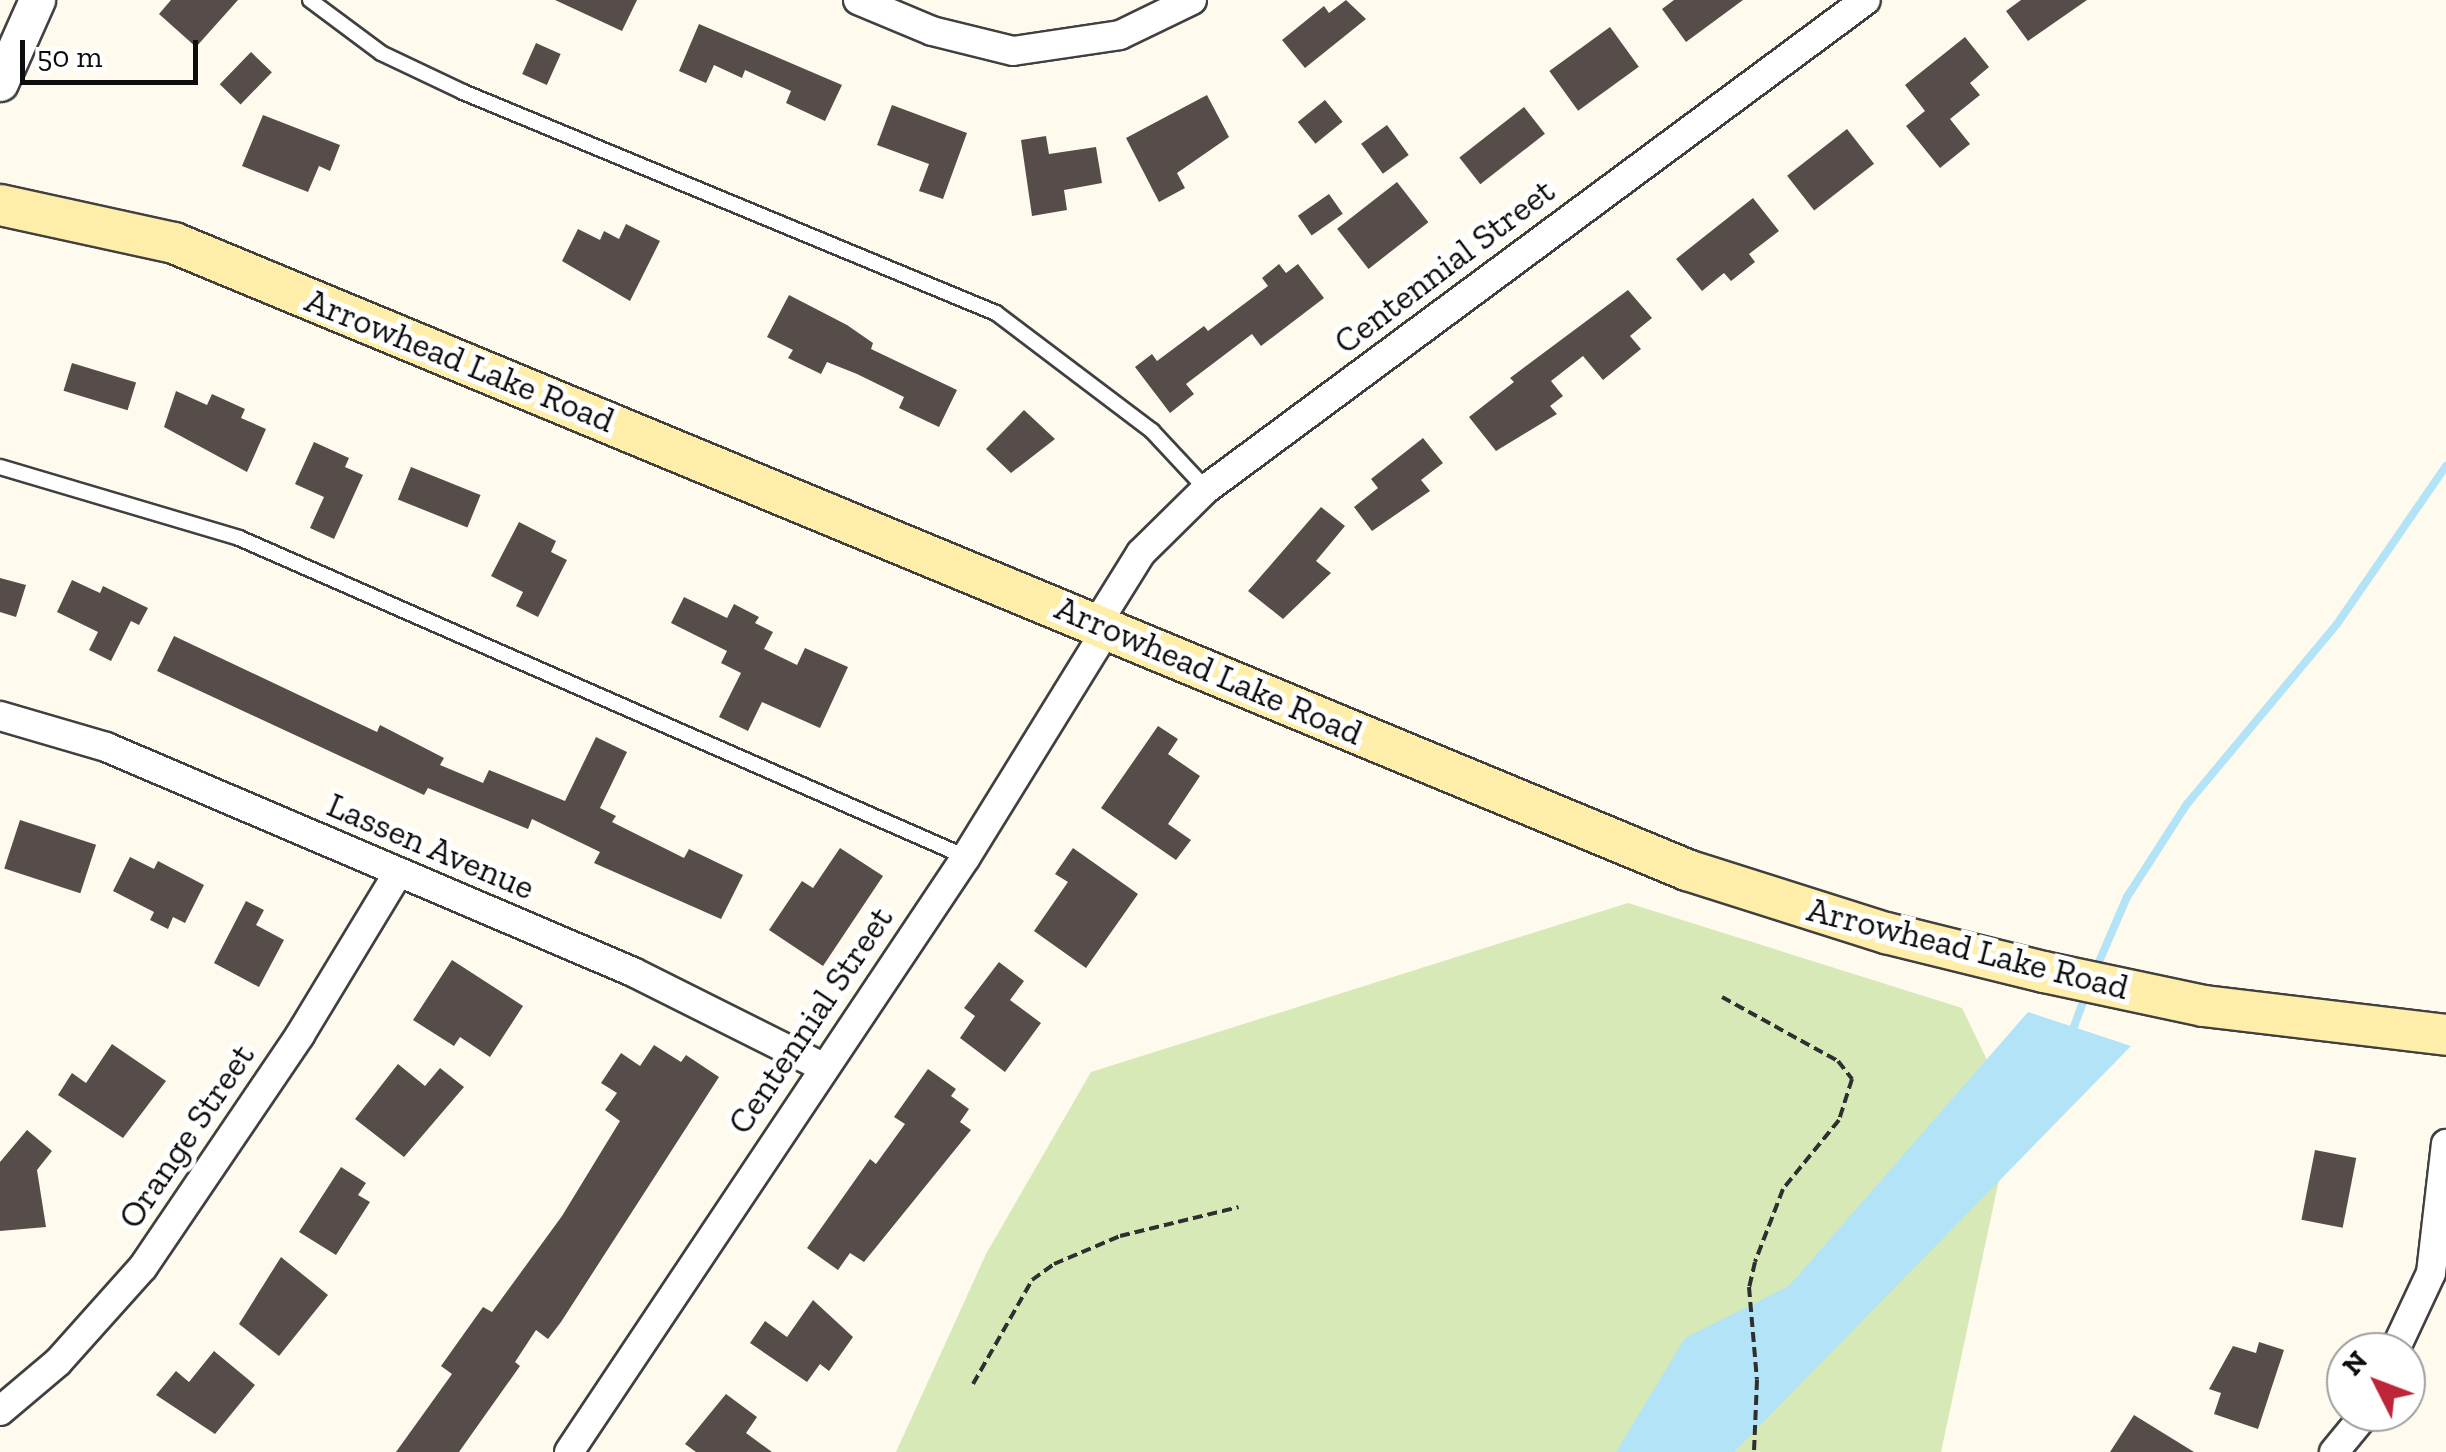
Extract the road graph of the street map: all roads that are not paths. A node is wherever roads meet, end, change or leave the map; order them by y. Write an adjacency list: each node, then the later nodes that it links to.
1 (37, 0): 6 (street)
2 (310, 0): 9 (lane)
3 (858, 0): 4 (street)
4 (1192, 0)
5 (1866, 0): 9 (street, Centennial Street)
6 (0, 83)
7 (0, 205): 10 (main road, Arrowhead Lake Road)
8 (0, 468): 12 (lane)
9 (1206, 489): 10 (street, Centennial Street)
10 (1103, 624): 12 (street, Centennial Street); 14 (main road, Arrowhead Lake Road)
11 (0, 716): 13 (street, Lassen Avenue)
12 (966, 857): 15 (street, Centennial Street)
13 (398, 873): 15 (street, Lassen Avenue); 18 (street, Orange Street)
14 (2446, 1035)
15 (823, 1066): 20 (street, Centennial Street)
16 (2446, 1144): 17 (street)
17 (2403, 1332)
18 (0, 1411)
19 (2350, 1432): 21 (street)
20 (570, 1452)
21 (2334, 1452)

